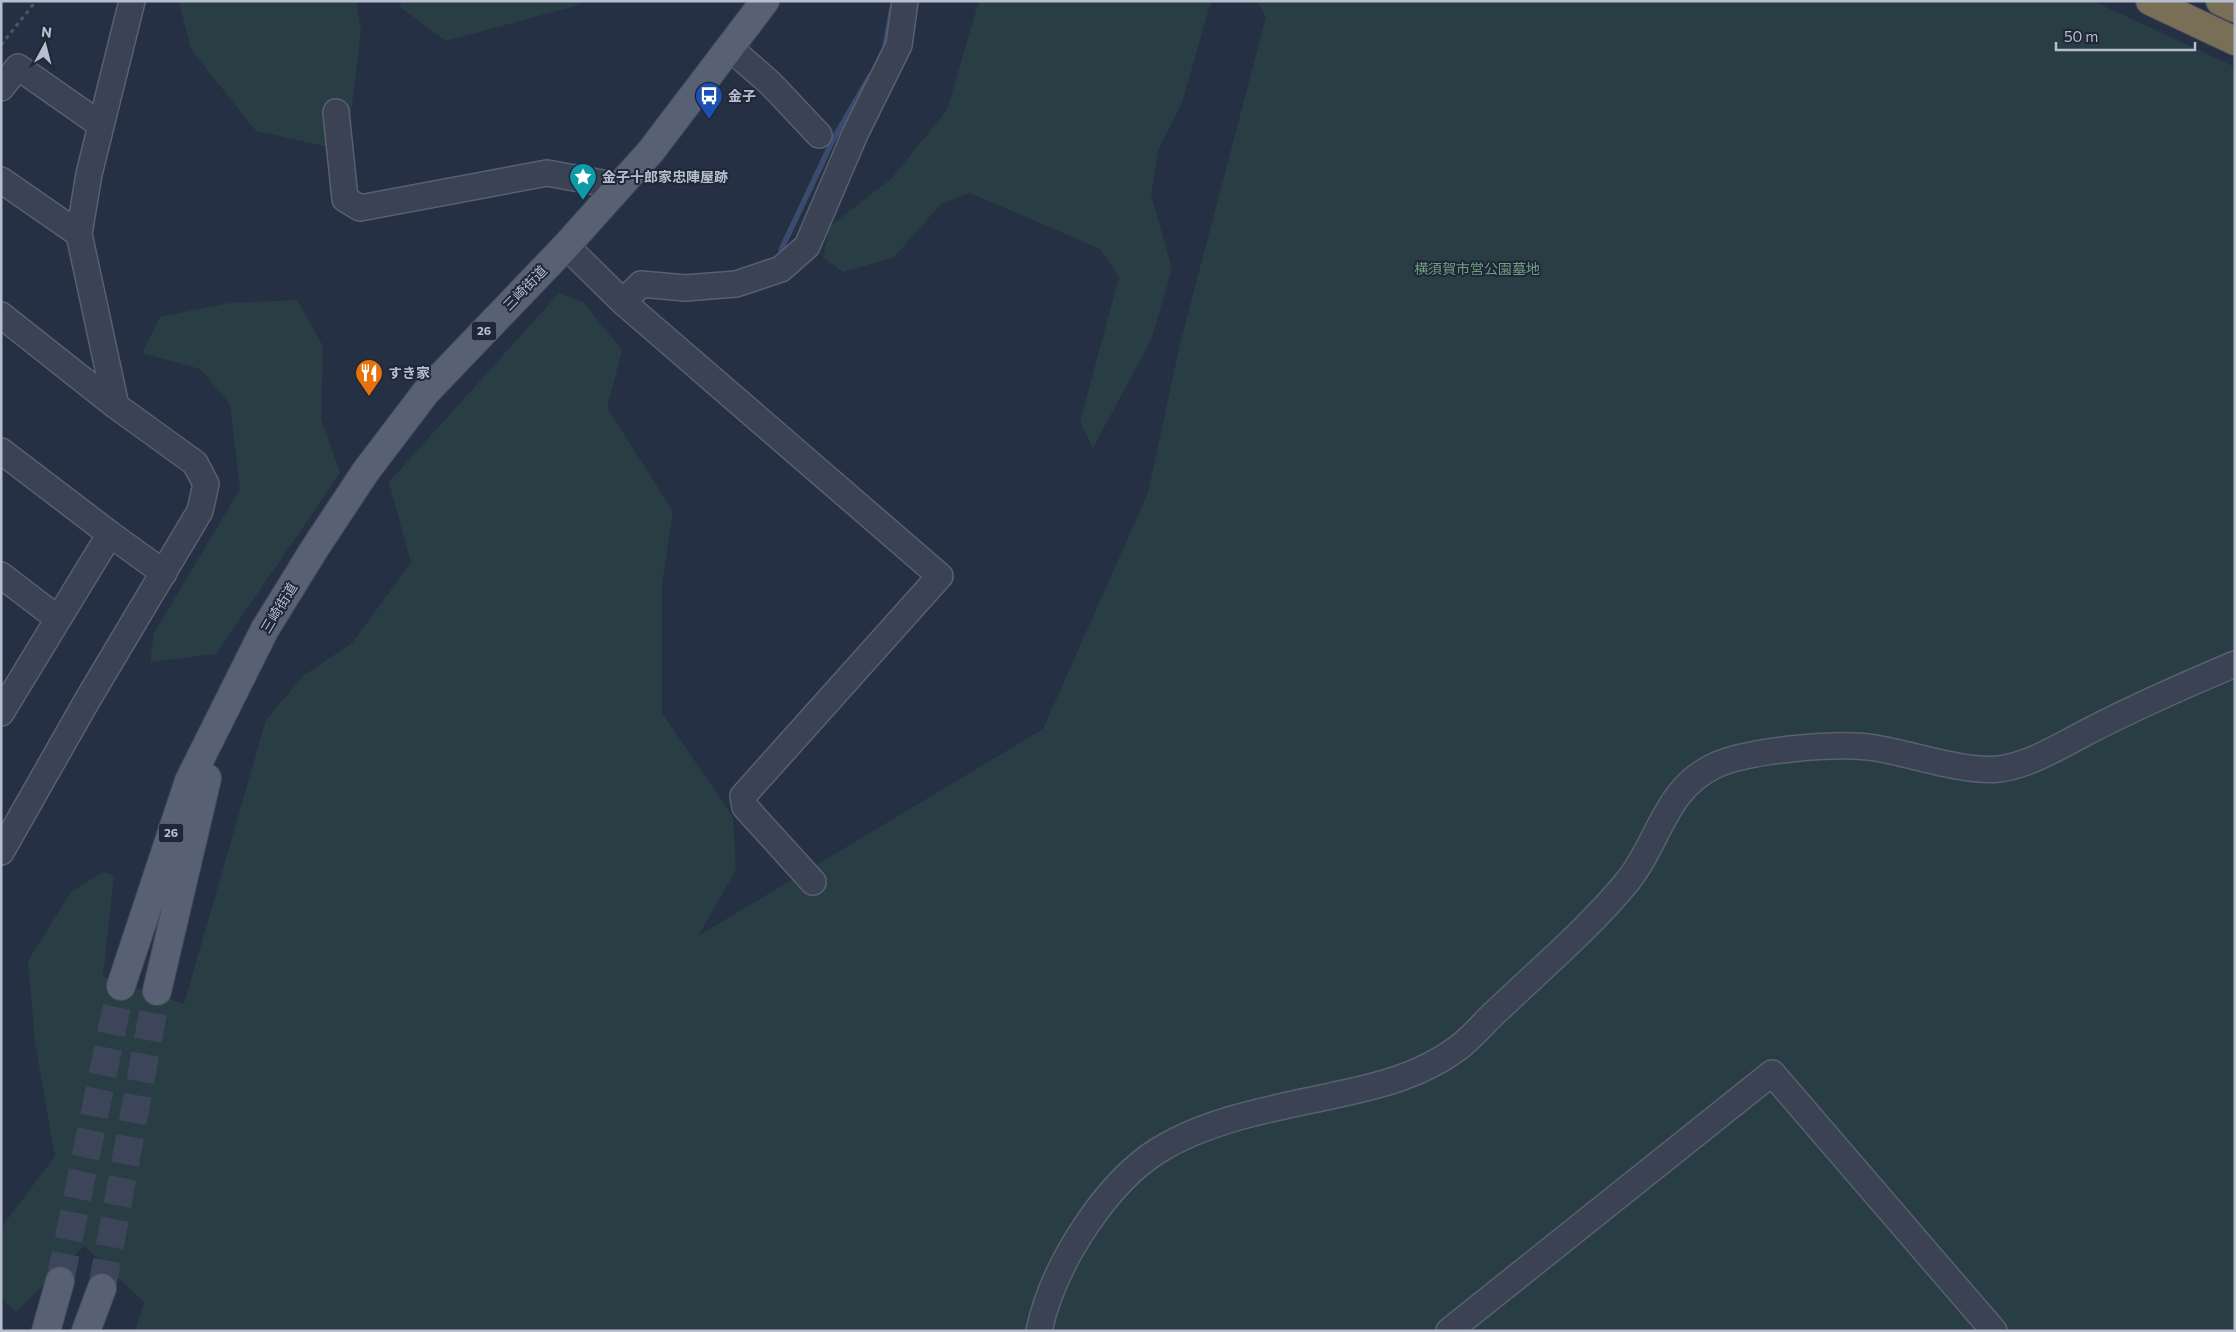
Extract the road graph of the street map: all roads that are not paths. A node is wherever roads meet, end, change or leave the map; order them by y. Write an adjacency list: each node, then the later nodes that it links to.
1 (132, 1): 11 (street)
2 (765, 1): 8 (main road, 三崎街道 / 26)
3 (905, 1): 17 (street)
4 (2150, 1): 7 (highway)
5 (2220, 1): 6 (highway)
6 (2235, 8)
7 (2235, 41)
8 (731, 49): 12 (street); 14 (main road, 三崎街道 / 26)
9 (1, 88): 11 (street)
10 (336, 112): 14 (street)
11 (101, 126): 15 (street)
12 (819, 135)
13 (1, 180): 15 (street)
14 (619, 186): 16 (main road, 三崎街道 / 26)
15 (79, 234): 19 (street)
16 (566, 246): 17 (street); 26 (main road, 三崎街道 / 26)
17 (623, 302): 30 (street)
18 (1, 315): 19 (street)
19 (116, 406): 22 (street)
20 (1, 452): 21 (street)
21 (110, 534): 22 (street); 24 (street)
22 (164, 573): 28 (street)
23 (1, 575): 24 (street)
24 (57, 618): 27 (street)
25 (2235, 664): 37 (street)
26 (236, 686): 31 (main road, 三崎街道 / 26); 32 (main road, 三崎街道 / 26)
27 (4, 703)
28 (10, 813): 29 (street)
29 (1, 852)
30 (813, 882)
31 (121, 986)
32 (157, 990)
33 (60, 1281): 35 (main road)
34 (102, 1288): 36 (main road)
35 (46, 1331)
36 (86, 1331)
37 (1039, 1331)
38 (1448, 1331): 39 (street)
39 (1994, 1331)

